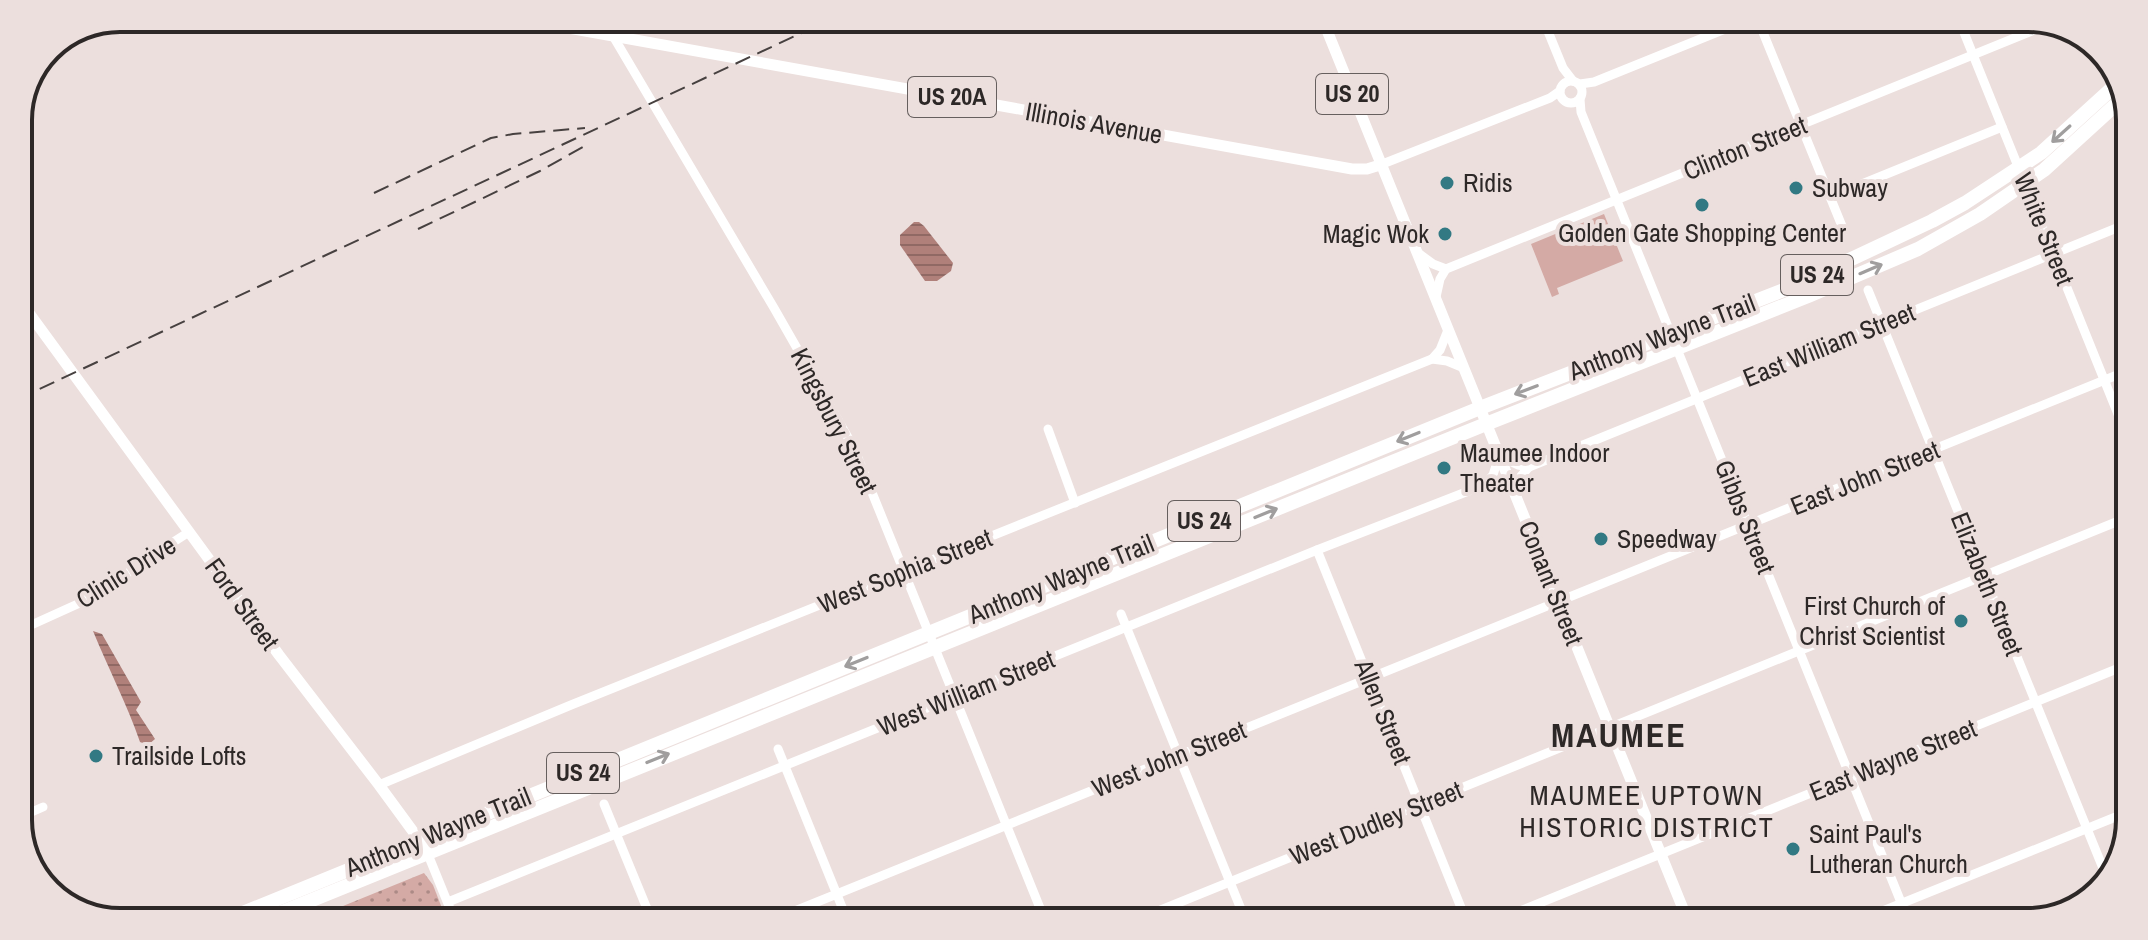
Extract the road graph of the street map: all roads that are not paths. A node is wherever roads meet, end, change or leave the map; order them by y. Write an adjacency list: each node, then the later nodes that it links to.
1 (591, 32): 8 (main road, Illinois Avenue / US 20A)
2 (1328, 32): 15 (main road, Conant Street / US 20)
3 (1548, 32): 11 (street, Gibbs Street)
4 (1718, 32): 11 (street)
5 (1763, 32): 13 (street)
6 (1964, 32): 9 (street, White Street)
7 (2029, 32): 9 (street, Clinton Street)
8 (613, 36): 15 (main road, Illinois Avenue / US 20A); 49 (street, Kingsbury Street)
9 (1973, 55): 13 (street, Clinton Street); 14 (street, White Street)
10 (2110, 90): 16 (highway, Anthony Wayne Trail / US 24, one-way to 16)
11 (1571, 92): 15 (street); 18 (street, Gibbs Street)
12 (2114, 106): 16 (highway, Anthony Wayne Trail / US 24)
13 (1801, 125): 17 (street); 18 (street, Clinton Street)
14 (2002, 127): 16 (street, White Street); 17 (street)
15 (1380, 165): 21 (main road, Conant Street / US 20)
16 (2022, 176): 22 (street, White Street); 29 (highway, Anthony Wayne Trail / US 24)
17 (1830, 197): 20 (street)
18 (1616, 199): 23 (street, Clinton Street); 29 (street, Gibbs Street)
19 (2116, 228): 22 (street, East William Street)
20 (1844, 231)
21 (1417, 253): 23 (street); 25 (main road, Conant Street / US 20)
22 (2053, 254): 27 (street, East William Street); 33 (street, White Street)
23 (1446, 269): 25 (street)
24 (1868, 290): 27 (street, Elizabeth Street)
25 (1436, 299): 28 (main road, Conant Street / US 20)
26 (32, 317): 47 (main road, Ford Street)
27 (1881, 323): 34 (street, East William Street); 39 (street, Elizabeth Street)
28 (1448, 330): 30 (street); 31 (main road, Conant Street / US 20)
29 (1674, 341): 34 (street, Gibbs Street); 35 (highway, Anthony Wayne Trail / US 24, one-way to 35); 37 (highway, Anthony Wayne Trail / US 24)
30 (1432, 359): 31 (street); 44 (street, West Sophia Street)
31 (1464, 368): 35 (main road, Conant Street / US 20)
32 (2116, 376): 33 (street, East John Street)
33 (2105, 380): 36 (street, White Street); 39 (street, East John Street)
34 (1696, 399): 41 (street, East William Street); 46 (street, Gibbs Street)
35 (1480, 408): 37 (main road, Conant Street / US 20); 55 (highway, Anthony Wayne Trail / US 24, one-way to 55)
36 (2116, 408)
37 (1486, 424): 40 (main road, Conant Street / US 20); 55 (highway, Anthony Wayne Trail / US 24, one-way to 37)
38 (1048, 429): 44 (street)
39 (1933, 450): 46 (street, East John Street); 50 (street, Elizabeth Street)
40 (1499, 456): 41 (street); 42 (street); 43 (main road, Conant Street / US 20)
41 (1529, 467): 43 (street)
42 (1484, 485): 43 (street); 48 (street, West William Street)
43 (1514, 492): 51 (main road, Conant Street / US 20)
44 (1075, 503): 49 (street, West Sophia Street)
45 (2116, 522): 50 (street, West Dudley Street)
46 (1748, 525): 51 (street, East John Street); 56 (street, Gibbs Street)
47 (189, 532): 53 (street, Clinic Drive); 66 (main road, Ford Street)
48 (1317, 550): 54 (street, West William Street); 58 (street, Allen Street)
49 (903, 572): 55 (street, Kingsbury Street); 66 (street, West Sophia Street)
50 (1984, 576): 56 (street, West Dudley Street); 60 (street, Elizabeth Street)
51 (1558, 601): 58 (street, West John Street); 61 (main road, Conant Street / US 20)
52 (1121, 614): 54 (street)
53 (32, 625)
54 (1127, 628): 59 (street, West William Street); 63 (street)
55 (932, 640): 59 (street, Kingsbury Street); 75 (highway, Anthony Wayne Trail / US 24)
56 (1799, 651): 61 (street, West Dudley Street); 65 (street, Gibbs Street)
57 (2116, 669): 60 (street, East Wayne Street)
58 (1369, 678): 63 (street, West John Street); 68 (street, Allen Street)
59 (955, 697): 64 (street, West William Street); 72 (street, Kingsbury Street)
60 (2035, 702): 65 (street, East Wayne Street); 73 (street, Elizabeth Street)
61 (1610, 728): 68 (street, West Dudley Street); 76 (main road, Conant Street / US 20)
62 (778, 749): 64 (street)
63 (1179, 755): 72 (street, West John Street); 78 (street)
64 (785, 765): 74 (street, West William Street); 79 (street)
65 (1851, 777): 76 (street, East Wayne Street); 81 (street, Gibbs Street)
66 (379, 785): 75 (main road, Ford Street)
67 (604, 804): 74 (street)
68 (1420, 804): 78 (street, West Dudley Street); 91 (street, Allen Street)
69 (43, 807): 70 (street)
70 (32, 812)
71 (2116, 817): 73 (street)
72 (1007, 825): 79 (street, West John Street); 88 (street, Kingsbury Street)
73 (2087, 828): 77 (street, Elizabeth Street); 81 (street)
74 (616, 834): 80 (street, West William Street); 85 (street)
75 (423, 846): 80 (street, Ford Street); 82 (highway, Anthony Wayne Trail / US 24); 83 (highway, Anthony Wayne Trail / US 24)
76 (1662, 853): 92 (street, East Wayne Street); 93 (main road, Conant Street / US 20)
77 (2102, 867)
78 (1231, 883): 89 (street, West Dudley Street); 90 (street)
79 (837, 893): 86 (street, West John Street); 87 (street)
80 (448, 902): 84 (street, Ford Street)
81 (1902, 903): 94 (street); 95 (street, Gibbs Street)
82 (257, 908)
83 (290, 908)
84 (450, 908)
85 (647, 908)
86 (801, 908)
87 (843, 908)
88 (1040, 908)
89 (1167, 908)
90 (1241, 908)
91 (1461, 908)
92 (1527, 908)
93 (1683, 908)
94 (1890, 908)
95 (1904, 908)

